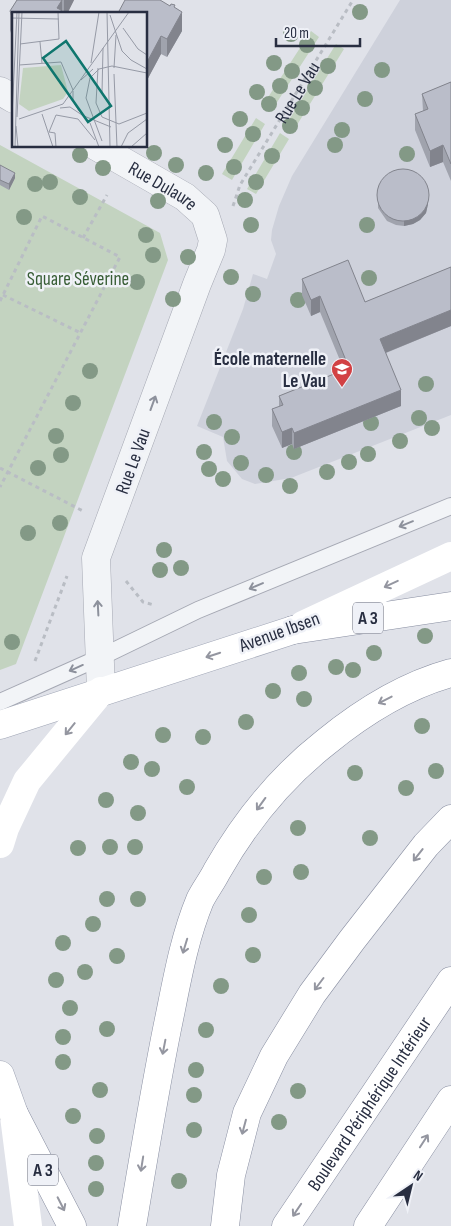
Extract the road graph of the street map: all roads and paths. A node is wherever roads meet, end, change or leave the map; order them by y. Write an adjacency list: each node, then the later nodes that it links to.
1 (353, 0): 5 (path, Rue Le Vau)
2 (0, 92): 3 (street)
3 (12, 98)
4 (99, 148): 8 (street, Rue Dulaure)
5 (240, 185)
6 (106, 195): 7 (path)
7 (83, 238): 9 (path); 11 (path)
8 (213, 240): 21 (street, Rue Le Vau, one-way to 8)
9 (3, 295): 10 (path); 11 (path)
10 (0, 301)
11 (81, 333): 13 (path)
12 (0, 468): 13 (path)
13 (8, 472): 14 (path); 16 (path)
14 (0, 487)
15 (451, 506): 21 (lane, one-way to 21)
16 (83, 511)
17 (451, 556): 20 (main road, Avenue Ibsen, one-way to 20)
18 (70, 567): 22 (path)
19 (447, 607): 20 (main road, A 3)
20 (293, 630): 24 (main road, Avenue Ibsen, one-way to 24)
21 (101, 657): 24 (street, Rue Le Vau); 25 (lane, one-way to 25)
22 (34, 663)
23 (440, 676): 35 (main road, one-way to 35)
24 (101, 691): 26 (main road, Avenue Ibsen); 28 (main road, one-way to 28)
25 (0, 702)
26 (0, 724)
27 (451, 819): 36 (main road, one-way to 36)
28 (0, 844)
29 (451, 981): 37 (main road, Boulevard Périphérique Intérieur, one-way to 37)
30 (0, 1075): 32 (main road)
31 (451, 1100): 38 (main road, one-way to 31)
32 (14, 1114): 33 (main road); 34 (main road, A 3, one-way to 34)
33 (28, 1226)
34 (72, 1226)
35 (132, 1226)
36 (225, 1226)
37 (286, 1226)
38 (368, 1226)

